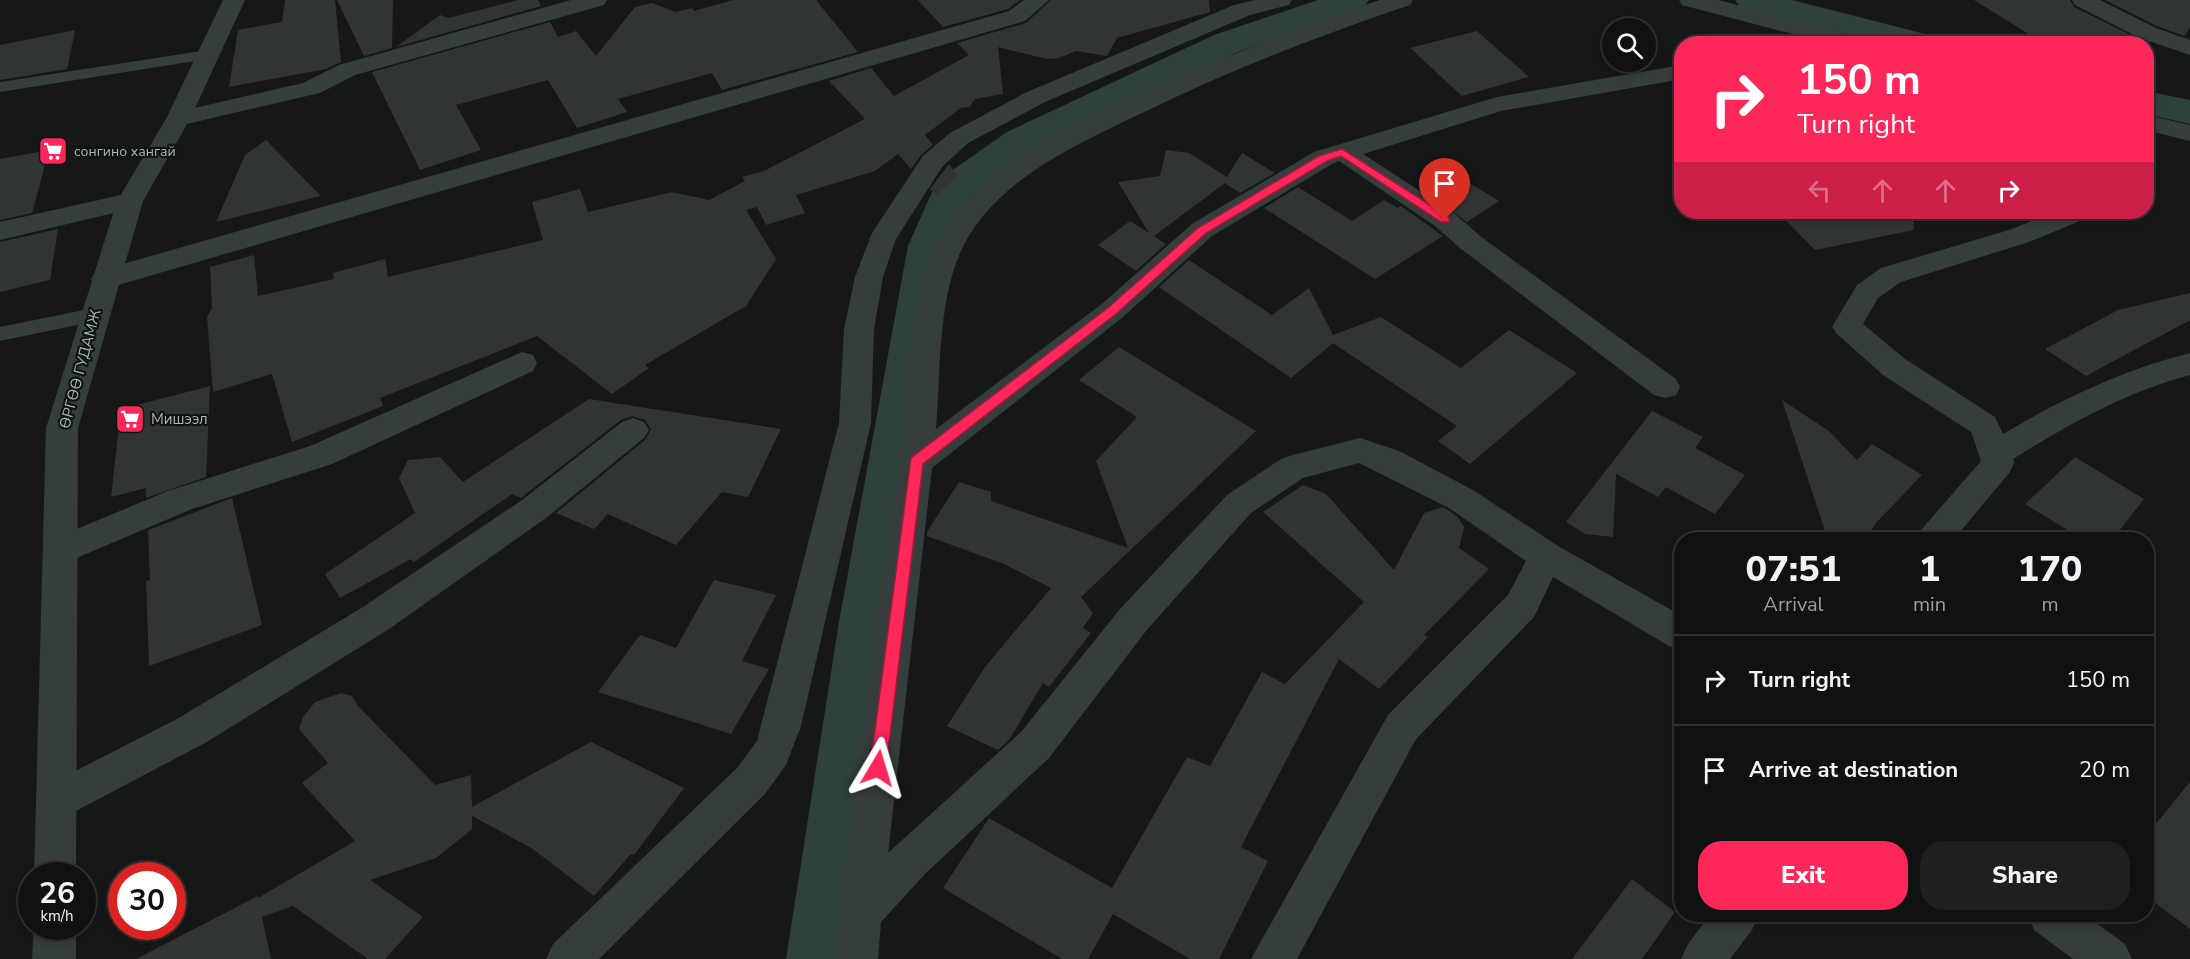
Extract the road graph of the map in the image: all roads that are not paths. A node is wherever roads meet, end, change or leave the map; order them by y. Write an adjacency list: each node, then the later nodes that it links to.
1 (234, 0): 10 (street, ӨРГӨӨ ГУДАМЖ)
2 (596, 0): 13 (street)
3 (1038, 0): 21 (street)
4 (1281, 0): 41 (street)
5 (1402, 0): 29 (street)
6 (1690, 0): 8 (street)
7 (2083, 0): 9 (street)
8 (1827, 36)
9 (2190, 48)
10 (208, 55): 12 (lane); 13 (street, ӨРГӨӨ ГУДАМЖ)
11 (1674, 73): 17 (street)
12 (0, 87)
13 (178, 118): 18 (street, ӨРГӨӨ ГУДАМЖ)
14 (2154, 124): 15 (street)
15 (2182, 130): 16 (street)
16 (2154, 140)
17 (1342, 152): 26 (street); 29 (street)
18 (130, 201): 20 (street); 21 (street, ӨРГӨӨ ГУДАМЖ)
19 (2064, 219): 28 (street)
20 (0, 231)
21 (105, 279): 22 (street, ӨРГӨӨ ГУДАМЖ)
22 (94, 315): 23 (lane); 31 (street, ӨРГӨӨ ГУДАМЖ)
23 (0, 334)
24 (522, 363): 31 (street)
25 (2190, 364): 28 (street)
26 (1665, 387)
27 (633, 430): 34 (street)
28 (1995, 454): 30 (street)
29 (916, 462): 36 (street)
30 (1940, 532)
31 (60, 550): 34 (street, ӨРГӨӨ ГУДАМЖ)
32 (1546, 556): 33 (street); 36 (street); 43 (street)
33 (1674, 630)
34 (56, 801): 35 (street, ӨРГӨӨ ГУДАМЖ)
35 (55, 862)
36 (860, 914): 42 (street)
37 (1732, 922): 44 (street)
38 (2059, 922): 45 (street)
39 (54, 940): 40 (street)
40 (54, 959)
41 (568, 959)
42 (855, 959)
43 (1273, 959)
44 (1703, 959)
45 (2110, 959)

